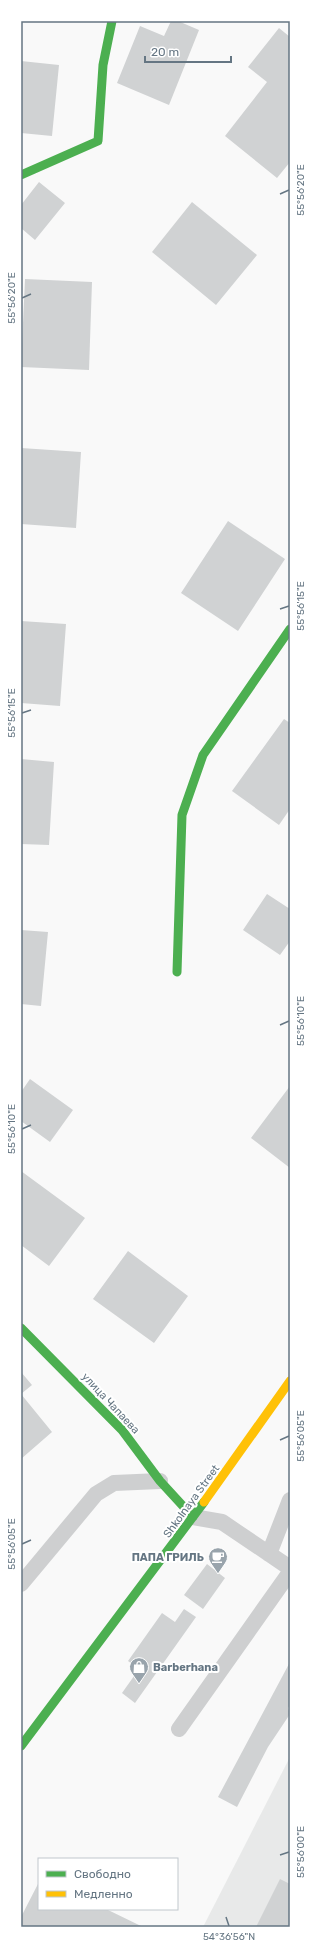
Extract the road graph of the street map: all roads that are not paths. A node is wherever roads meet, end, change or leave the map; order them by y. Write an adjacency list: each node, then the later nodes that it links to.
1 (112, 21): 2 (street)
2 (21, 175)
3 (290, 629): 4 (street)
4 (177, 972)
5 (21, 1328): 7 (street, улица Чапаева)
6 (290, 1381): 9 (street, Shkolnaya Street)
7 (160, 1481): 9 (street, улица Чапаева); 13 (lane)
8 (290, 1500): 10 (lane)
9 (192, 1518): 10 (lane); 15 (street, Shkolnaya Street)
10 (269, 1554): 11 (lane)
11 (290, 1568)
12 (290, 1572): 14 (lane)
13 (21, 1584)
14 (179, 1729)
15 (21, 1746)

